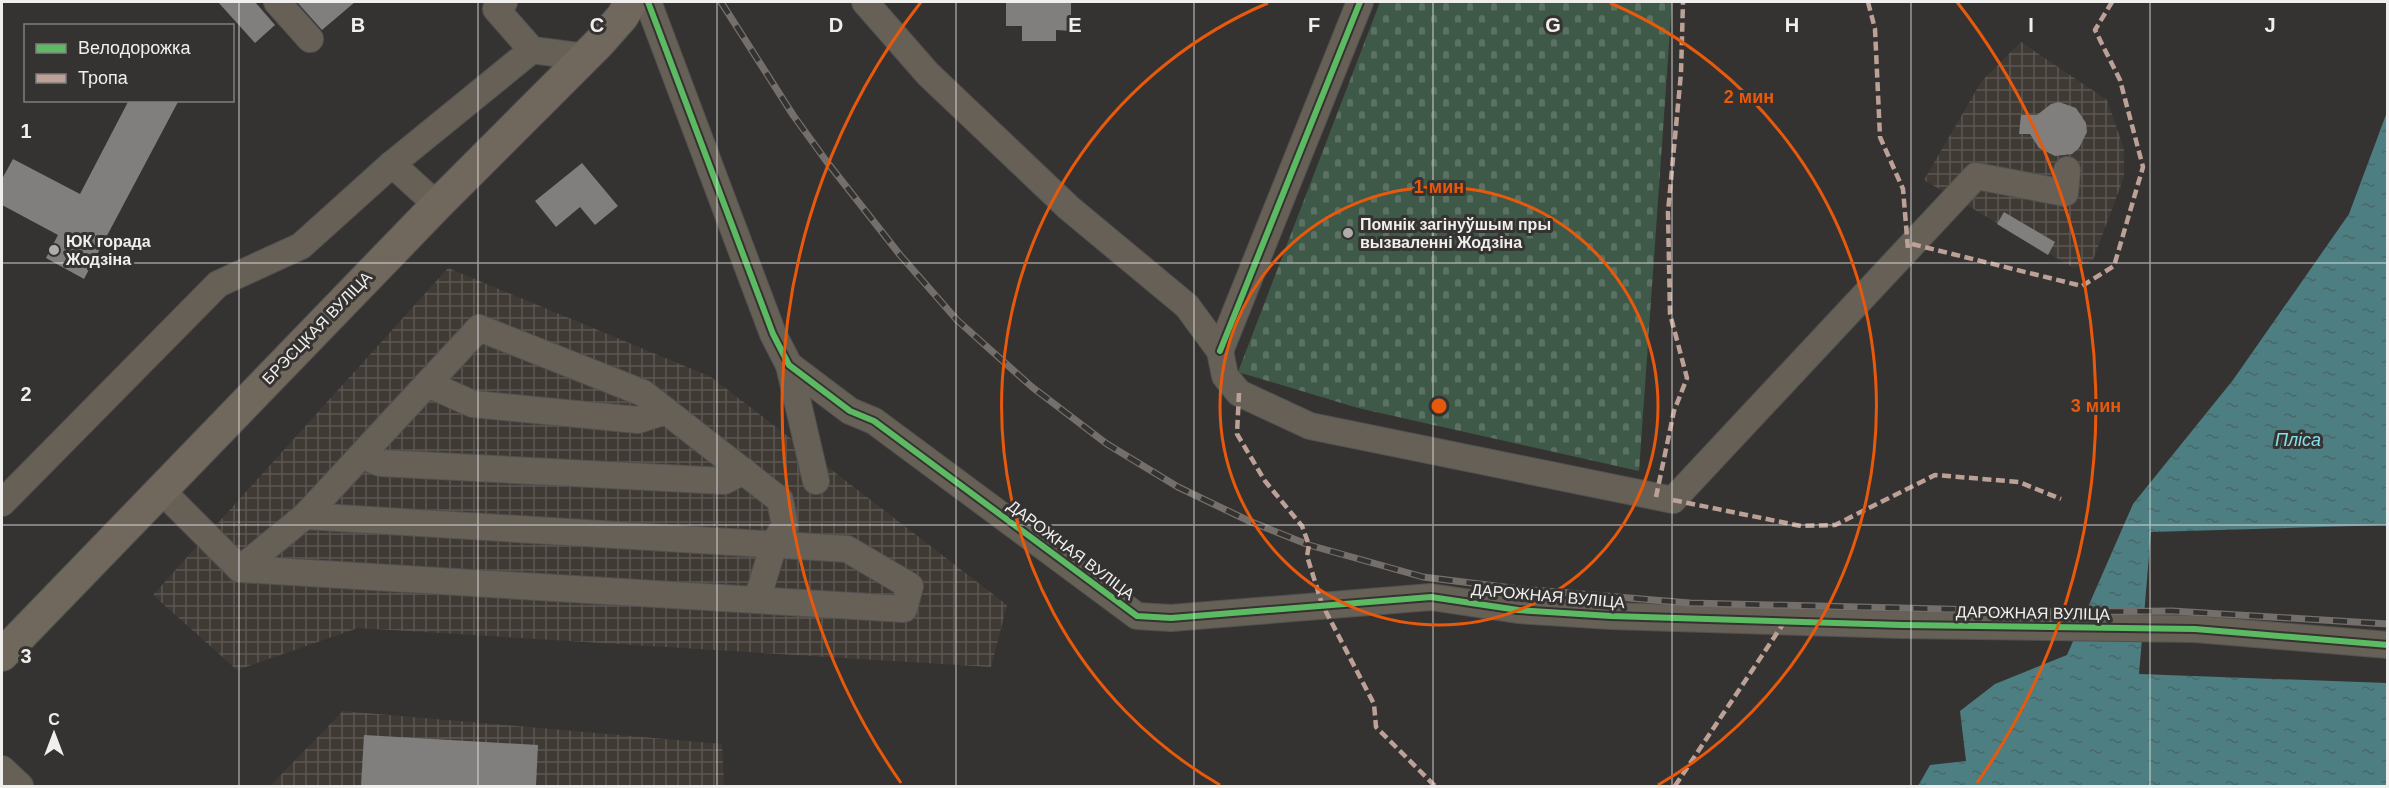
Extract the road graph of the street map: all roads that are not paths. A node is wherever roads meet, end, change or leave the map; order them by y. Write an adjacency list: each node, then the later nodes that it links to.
1 (277, 2): 7 (street)
2 (504, 2): 8 (street)
3 (631, 2): 9 (main road, БРЭСЦКАЯ ВУЛІЦА)
4 (648, 2): 14 (street)
5 (865, 2): 13 (street)
6 (1360, 2): 13 (street)
7 (310, 39)
8 (532, 50): 9 (street); 10 (street)
9 (585, 57): 12 (main road, БРЭСЦКАЯ ВУЛІЦА)
10 (392, 164): 12 (street); 21 (street)
11 (2067, 170): 13 (street)
12 (437, 205): 20 (main road, БРЭСЦКАЯ ВУЛІЦА)
13 (1220, 351)
14 (789, 364): 19 (street); 26 (street, ДАРОЖНАЯ ВУЛІЦА)
15 (428, 384): 16 (street); 16 (street); 17 (street)
16 (666, 411): 18 (street)
17 (362, 455): 18 (street); 22 (street)
18 (744, 471): 23 (street)
19 (816, 481)
20 (161, 490): 24 (street); 27 (main road, БРЭСЦКАЯ ВУЛІЦА)
21 (2, 503)
22 (305, 516): 23 (street); 24 (street)
23 (774, 544): 25 (street); 25 (street)
24 (240, 569): 25 (street)
25 (757, 600)
26 (2388, 645)
27 (2, 655)
28 (2, 769): 29 (street)
29 (20, 786)

